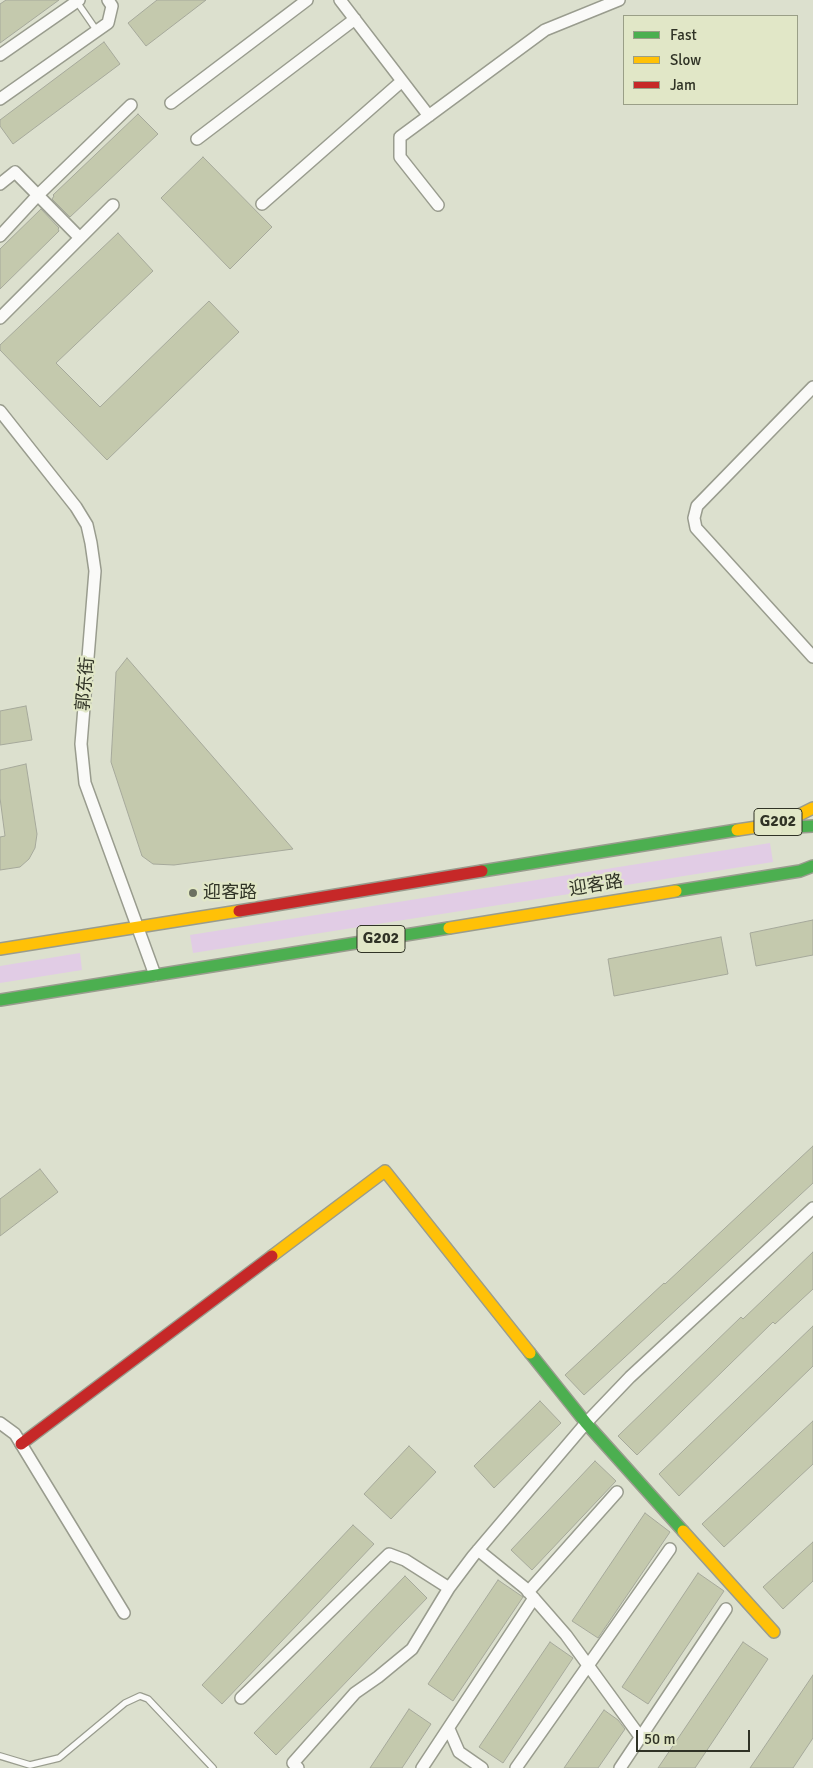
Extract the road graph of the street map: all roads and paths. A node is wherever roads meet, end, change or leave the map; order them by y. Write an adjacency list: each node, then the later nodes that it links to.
1 (108, 0): 7 (street)
2 (307, 0): 11 (street)
3 (340, 0): 6 (street)
4 (619, 0): 13 (street)
5 (78, 1): 7 (lane); 8 (street)
6 (355, 19): 9 (street); 14 (street)
7 (97, 31): 10 (street)
8 (0, 55)
9 (402, 81): 13 (street); 17 (street)
10 (0, 99)
11 (171, 103)
12 (131, 105): 16 (street)
13 (429, 116): 19 (street)
14 (197, 139)
15 (0, 184): 16 (street)
16 (38, 195): 20 (street); 21 (street)
17 (262, 204)
18 (113, 205): 21 (street)
19 (438, 205)
20 (0, 236)
21 (80, 238): 22 (street)
22 (0, 318)
23 (813, 387): 25 (street)
24 (0, 410): 32 (street, 郭东街)
25 (813, 657)
26 (813, 808): 28 (main road, G202)
27 (813, 826): 28 (main road, 迎客路)
28 (741, 830): 32 (main road, 迎客路 / G202)
29 (813, 866): 31 (main road, G202)
30 (813, 876): 31 (main road, 迎客路)
31 (762, 878): 34 (main road, 迎客路 / G202)
32 (138, 927): 33 (main road, 迎客路 / G202); 34 (street, 郭东街)
33 (0, 949)
34 (155, 975): 35 (main road, 迎客路 / G202)
35 (0, 1000)
36 (813, 1208): 38 (street)
37 (0, 1423): 39 (street)
38 (586, 1423): 39 (main road); 42 (street); 47 (main road)
39 (21, 1444): 46 (street)
40 (617, 1492): 44 (street)
41 (670, 1549): 48 (street)
42 (478, 1550): 43 (street); 44 (street)
43 (449, 1588): 49 (street); 54 (street)
44 (531, 1595): 48 (street); 50 (street)
45 (726, 1609): 51 (street)
46 (124, 1613)
47 (774, 1632)
48 (589, 1666): 51 (street); 57 (street)
49 (241, 1698)
50 (449, 1729): 55 (street); 56 (street)
51 (641, 1738): 58 (street)
52 (0, 1756): 53 (lane)
53 (212, 1768)
54 (298, 1768)
55 (422, 1768)
56 (482, 1768)
57 (516, 1768)
58 (620, 1768)

